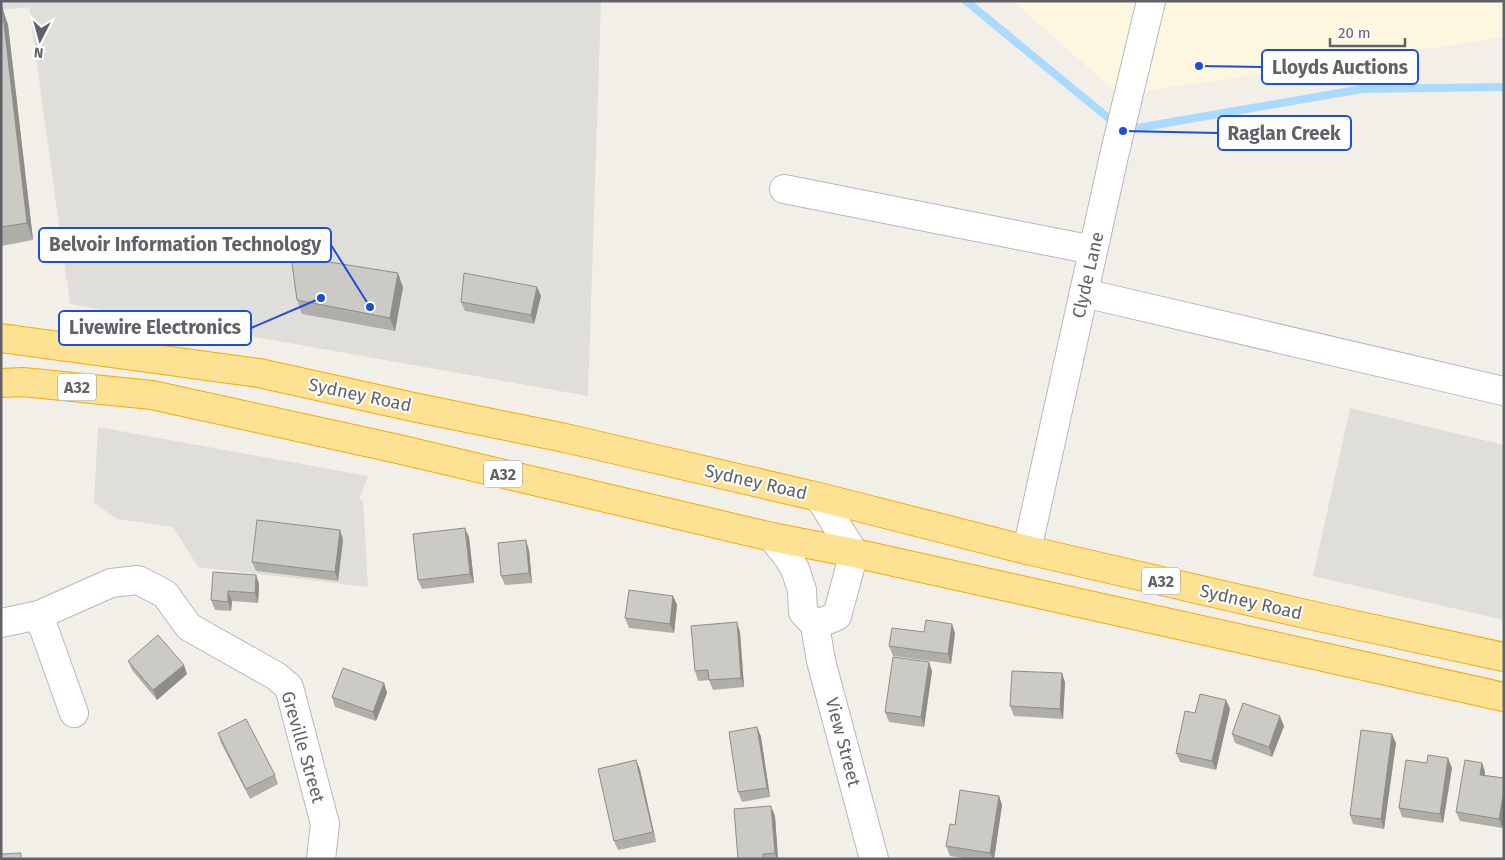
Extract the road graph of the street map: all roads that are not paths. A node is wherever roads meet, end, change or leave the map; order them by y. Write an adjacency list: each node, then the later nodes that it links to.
1 (1151, 1): 3 (street, Clyde Lane)
2 (784, 189): 3 (street)
3 (1093, 250): 4 (street, Clyde Lane)
4 (1084, 293): 7 (street); 10 (street, Clyde Lane)
5 (1, 338): 8 (highway, Sydney Road / A32)
6 (1, 383): 9 (highway, A32)
7 (1503, 391)
8 (819, 497): 10 (highway, Sydney Road / A32); 11 (street)
9 (772, 537): 11 (highway, A32); 14 (street, View Street)
10 (1027, 550): 15 (highway, Sydney Road / A32)
11 (854, 553): 14 (street); 16 (highway, A32)
12 (39, 615): 13 (street, Greville Street); 17 (street); 18 (street, Greville Street)
13 (1, 623)
14 (815, 625): 19 (street, View Street)
15 (1504, 657)
16 (1504, 698)
17 (74, 713)
18 (321, 859)
19 (874, 859)

